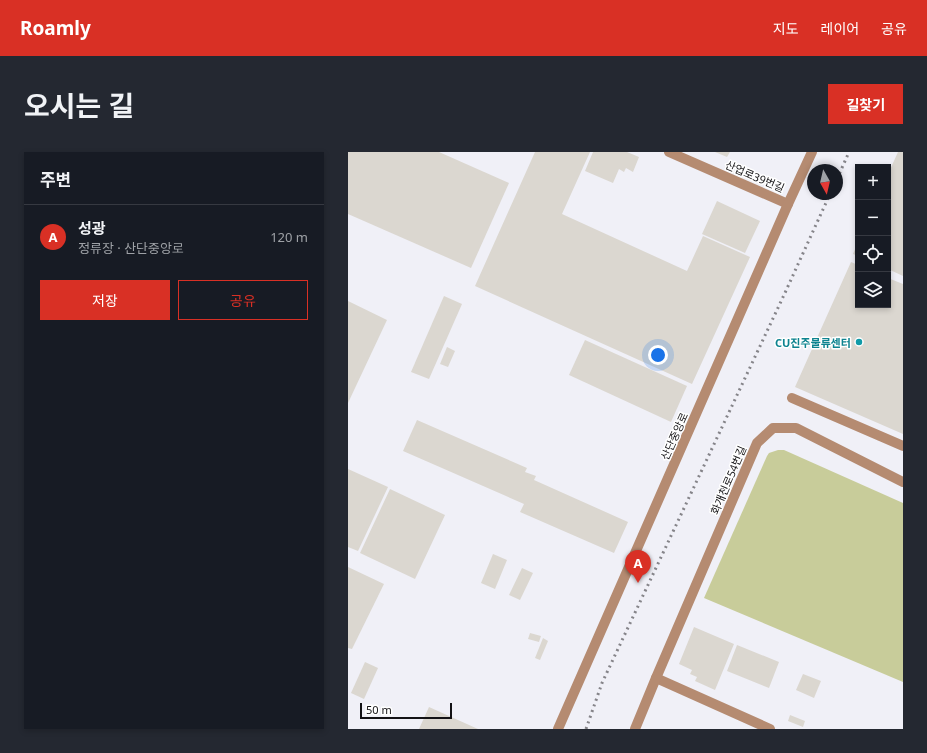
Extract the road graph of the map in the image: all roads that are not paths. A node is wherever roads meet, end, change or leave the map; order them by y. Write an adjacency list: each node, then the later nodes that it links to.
1 (669, 152): 3 (street, 산업로39번길)
2 (812, 152): 3 (street, 산단중앙로)
3 (788, 204): 8 (street, 산단중앙로)
4 (792, 398): 5 (street)
5 (903, 446)
6 (903, 482): 7 (street, 화개천로54번길)
7 (656, 678): 9 (street, 화개천로54번길); 10 (street)
8 (558, 729)
9 (635, 729)
10 (770, 729)

